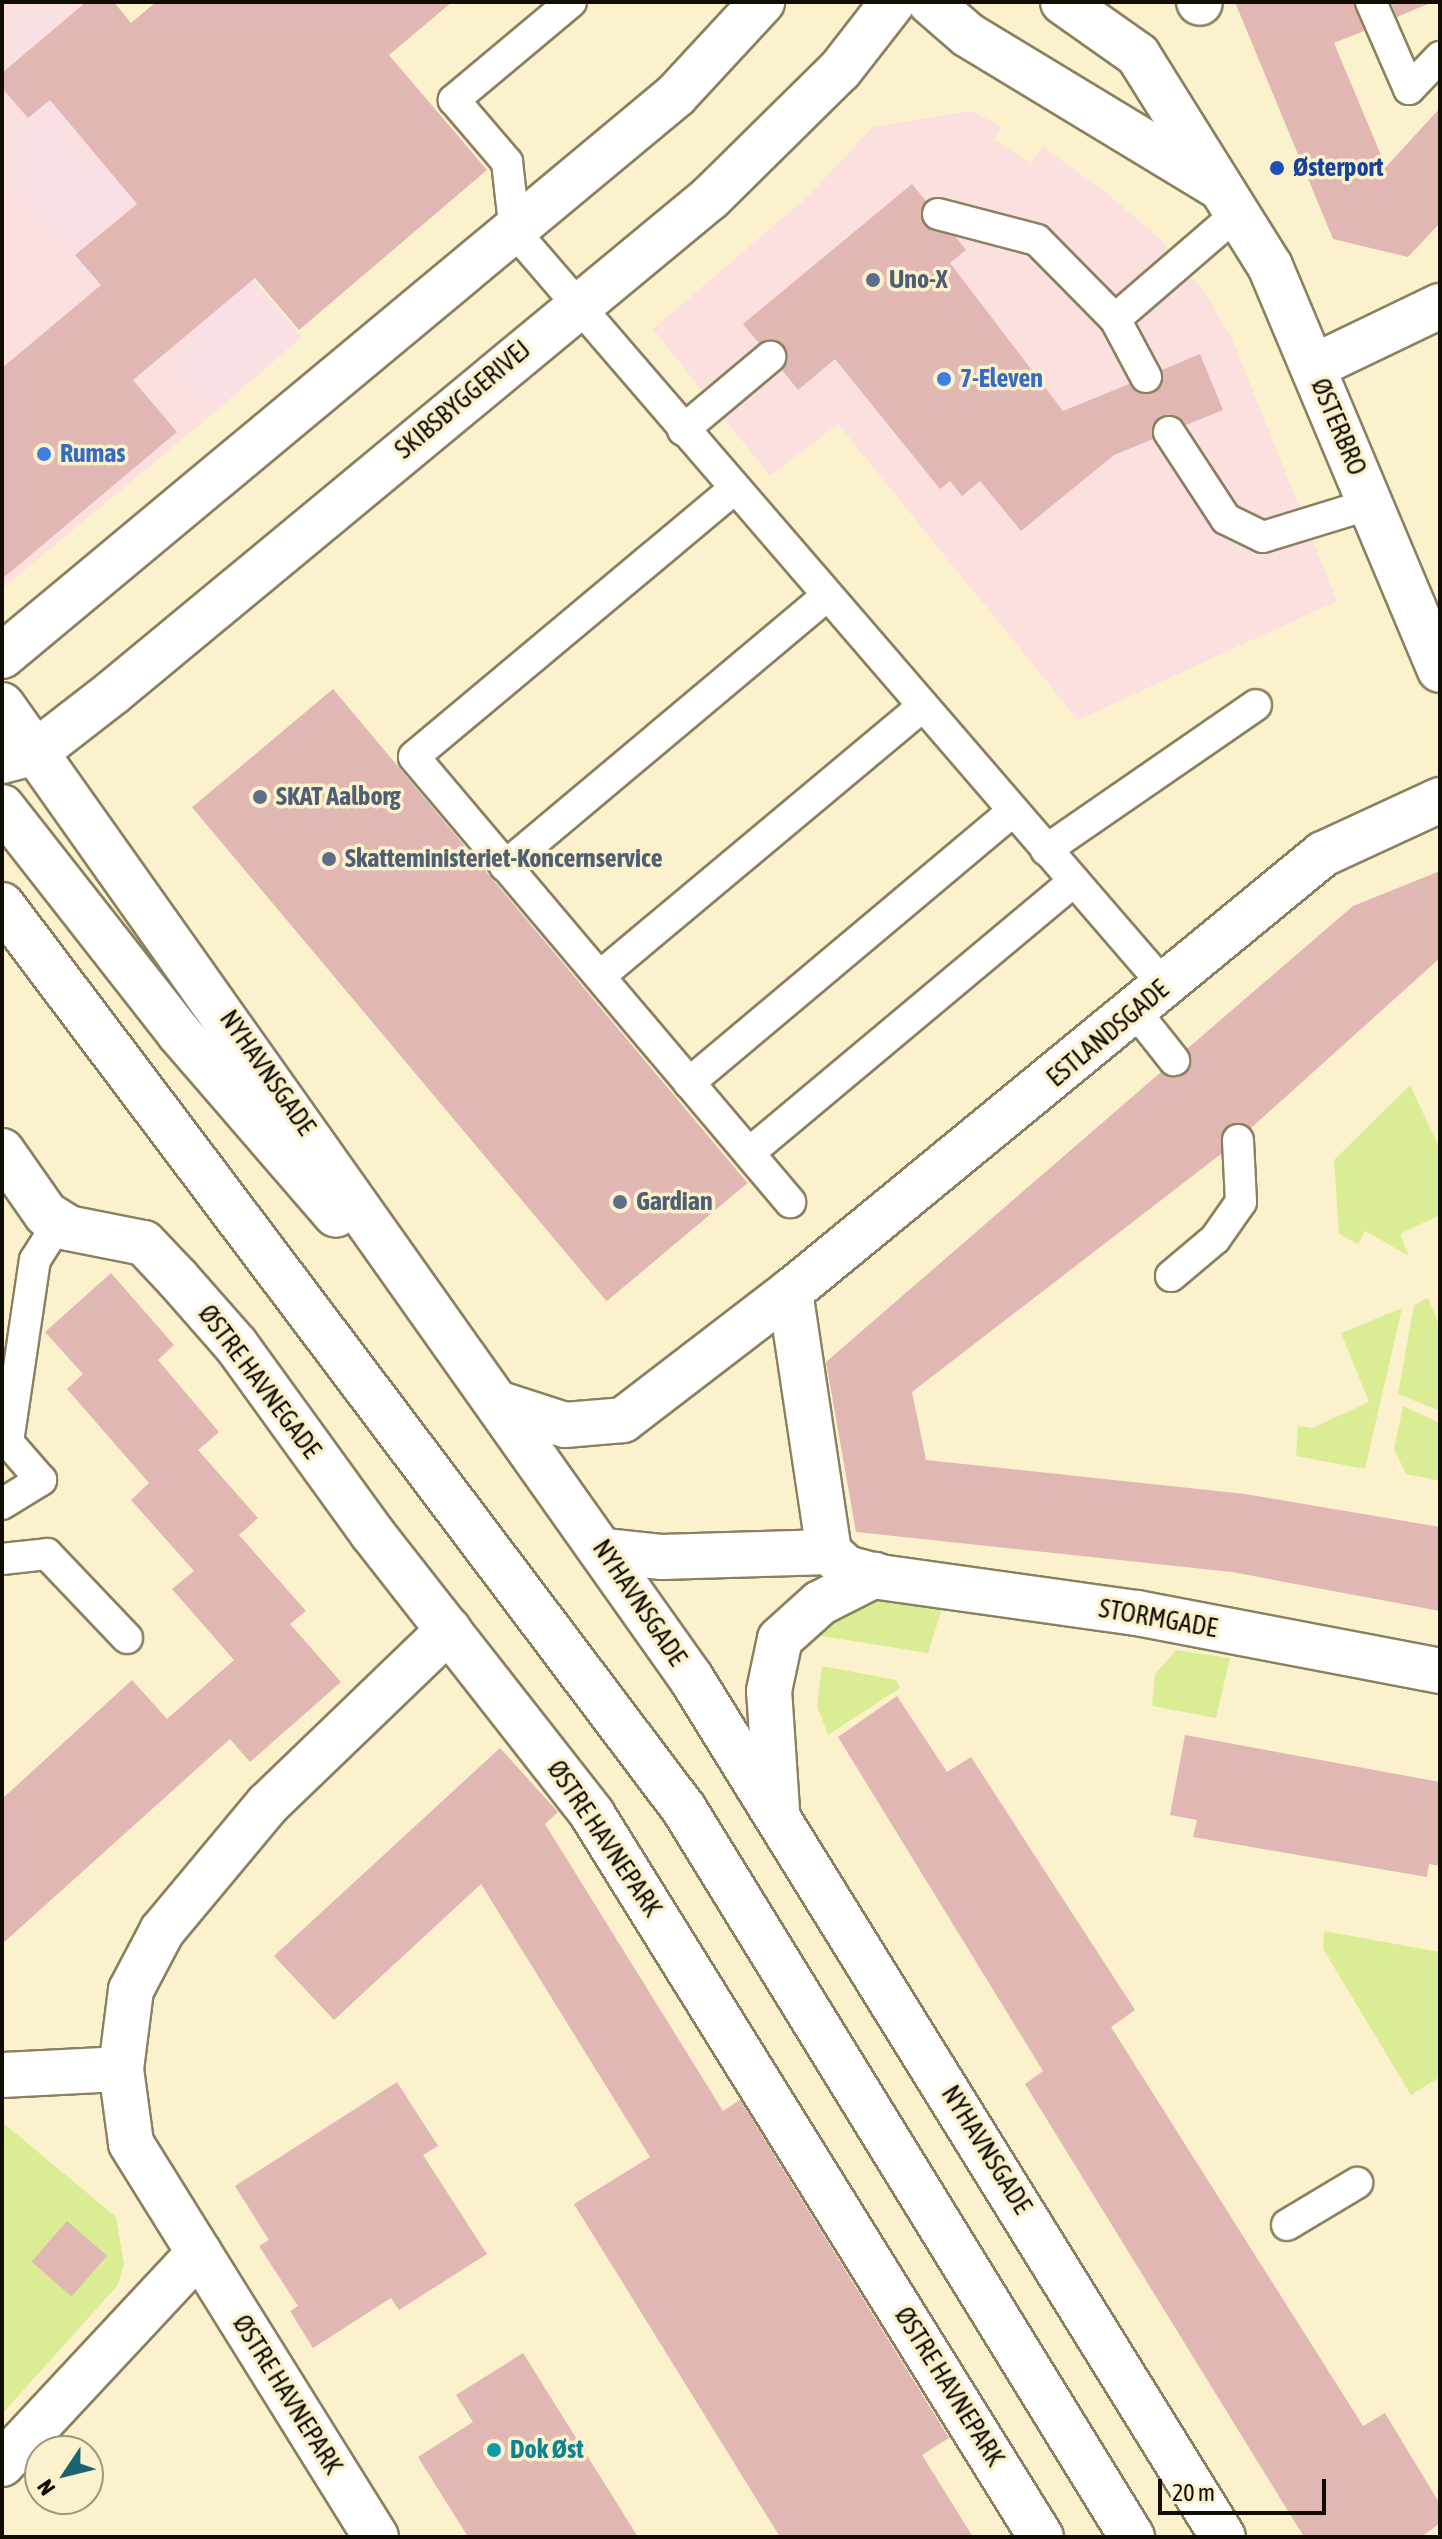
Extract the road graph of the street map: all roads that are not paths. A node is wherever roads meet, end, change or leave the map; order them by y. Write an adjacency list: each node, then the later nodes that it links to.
1 (571, 2): 10 (lane)
2 (762, 2): 10 (street)
3 (893, 2): 11 (street, SKIBSBYGGERIVEJ)
4 (930, 2): 8 (street)
5 (1063, 2): 8 (street, ØSTERBRO)
6 (1371, 2): 7 (lane)
7 (1440, 57)
8 (1232, 201): 13 (lane); 15 (street, ØSTERBRO)
9 (938, 214): 13 (lane)
10 (515, 232): 11 (lane); 22 (street)
11 (575, 306): 17 (lane); 27 (street, SKIBSBYGGERIVEJ)
12 (1440, 306): 15 (street)
13 (1115, 319): 16 (lane)
14 (770, 357): 17 (lane)
15 (1313, 367): 20 (street, ØSTERBRO)
16 (1146, 377)
17 (683, 430): 19 (lane)
18 (1169, 432): 20 (lane)
19 (734, 489): 21 (lane); 32 (lane)
20 (1370, 504): 23 (street, ØSTERBRO)
21 (827, 596): 26 (lane); 32 (lane)
22 (2, 656)
23 (1440, 670)
24 (2, 705): 27 (street, NYHAVNSGADE)
25 (1256, 705): 31 (lane)
26 (922, 707): 30 (lane); 35 (lane)
27 (13, 754): 46 (street, NYHAVNSGADE)
28 (1440, 800): 36 (street, ESTLANDSGADE)
29 (2, 807): 46 (street)
30 (1013, 811): 31 (lane); 38 (lane)
31 (1046, 850): 33 (lane)
32 (505, 866): 35 (lane)
33 (1074, 881): 36 (lane); 41 (lane)
34 (2, 905): 64 (street)
35 (600, 976): 38 (lane)
36 (1150, 999): 37 (lane); 45 (street, ESTLANDSGADE)
37 (1174, 1060)
38 (689, 1083): 41 (lane)
39 (1238, 1140): 44 (lane)
40 (2, 1151): 43 (street)
41 (749, 1153): 42 (lane)
42 (790, 1202)
43 (59, 1222): 47 (lane); 52 (street, ØSTRE HAVNEGADE)
44 (1171, 1276)
45 (790, 1292): 46 (street, ESTLANDSGADE); 49 (street)
46 (500, 1404): 48 (street, NYHAVNSGADE)
47 (2, 1504)
48 (604, 1551): 49 (street); 55 (street, NYHAVNSGADE)
49 (829, 1552): 51 (street, STORMGADE)
50 (2, 1559): 53 (lane)
51 (875, 1575): 54 (street, STORMGADE); 55 (street)
52 (449, 1630): 56 (street, ØSTRE HAVNEPARK); 63 (street, ØSTRE HAVNEPARK)
53 (127, 1638)
54 (1440, 1671)
55 (777, 1810): 65 (street, NYHAVNSGADE)
56 (121, 2069): 57 (street); 60 (street, ØSTRE HAVNEPARK)
57 (2, 2075)
58 (1357, 2183): 59 (lane)
59 (1287, 2225)
60 (199, 2253): 61 (street); 62 (street, ØSTRE HAVNEPARK)
61 (2, 2464)
62 (376, 2537)
63 (1041, 2537)
64 (1132, 2537)
65 (1223, 2537)

